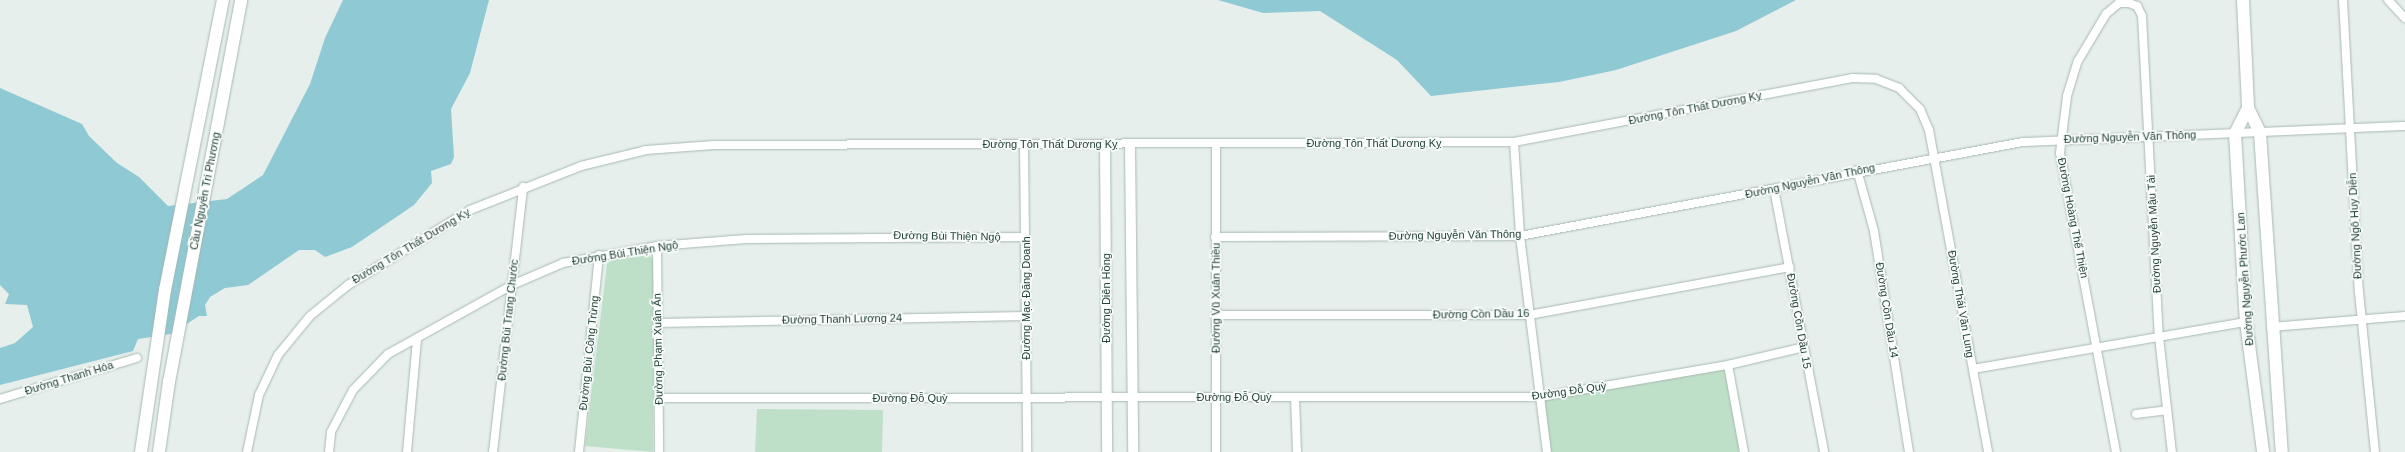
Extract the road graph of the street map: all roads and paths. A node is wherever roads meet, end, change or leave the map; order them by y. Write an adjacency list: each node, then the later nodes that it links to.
1 (223, 0): 56 (main road, Cầu Nguyễn Tri Phương)
2 (241, 0): 57 (main road, Cầu Nguyễn Tri Phương)
3 (2243, 0): 8 (main road, Đường Nguyễn Phước Lan)
4 (2343, 0): 9 (street, Đường Ngô Huy Diễn)
5 (2388, 0): 7 (street)
6 (2142, 16): 13 (street, Đường Nguyễn Mậu Tài); 14 (street, Đường Hoàng Thế Thiện)
7 (2405, 18)
8 (2248, 108): 11 (main road); 12 (main road, Đường Nguyễn Phước Lan)
9 (2350, 126): 10 (street, Đường Nguyễn Văn Thông); 12 (street, Đường Nguyễn Văn Thông); 35 (street, Đường Ngô Huy Diễn)
10 (2405, 126)
11 (2235, 133): 12 (street, Đường Nguyễn Văn Thông); 13 (street, Đường Nguyễn Văn Thông); 36 (main road, Đường Nguyễn Phước Lan)
12 (2260, 133): 38 (main road, Đường Nguyễn Phước Lan)
13 (2148, 135): 14 (street, Đường Nguyễn Văn Thông); 39 (street, Đường Nguyễn Mậu Tài)
14 (2061, 140): 20 (street, Đường Nguyễn Văn Thông); 42 (street, Đường Hoàng Thế Thiện)
15 (1514, 142): 16 (street, Đường Tôn Thất Dương Kỵ); 20 (street, Đường Tôn Thất Dương Kỵ); 24 (street)
16 (1216, 143): 19 (street, Đường Tôn Thất Dương Kỵ); 26 (street, Đường Vũ Xuân Thiều)
17 (1024, 144): 18 (street, Đường Tôn Thất Dương Kỵ); 22 (street, Đường Tôn Thất Dương Kỵ); 25 (street, Đường Mạc Đăng Doanh)
18 (1105, 144): 19 (street, Đường Tôn Thất Dương Kỵ); 46 (street, Đường Diên Hồng)
19 (1130, 144): 47 (street)
20 (1935, 156): 21 (street, Đường Nguyễn Văn Thông); 45 (street, Đường Thái Văn Lung)
21 (1856, 170): 23 (street, Đường Nguyễn Văn Thông); 72 (street, Đường Cồn Dầu 14)
22 (523, 187): 30 (street, Đường Bùi Trang Chước); 58 (street, Đường Tôn Thất Dương Kỵ)
23 (1774, 189): 24 (street, Đường Nguyễn Văn Thông); 29 (street, Đường Cồn Dầu 15)
24 (1520, 236): 26 (street, Đường Nguyễn Văn Thông); 32 (street)
25 (1025, 237): 27 (street, Đường Bùi Thiện Ngộ); 33 (street, Đường Mạc Đăng Doanh)
26 (1215, 237): 31 (street, Đường Vũ Xuân Thiều)
27 (657, 246): 28 (street, Đường Bùi Thiện Ngộ); 37 (street, Đường Phạm Xuân Ẩn)
28 (599, 255): 30 (street, Đường Bùi Thiện Ngộ); 62 (street, Đường Bùi Công Trừng)
29 (1790, 267): 32 (street, Đường Cồn Dầu 16); 41 (street, Đường Cồn Dầu 15)
30 (512, 286): 40 (street, Đường Bùi Thiện Ngộ); 61 (street, Đường Bùi Trang Chước)
31 (1216, 315): 32 (street, Đường Cồn Dầu 16); 50 (street, Đường Vũ Xuân Thiều)
32 (1529, 315): 51 (street)
33 (1026, 316): 37 (street, Đường Thanh Lương 24); 53 (street, Đường Mạc Đăng Doanh)
34 (2405, 316): 35 (street)
35 (2362, 320): 38 (street); 78 (street, Đường Ngô Huy Diễn)
36 (2246, 322): 39 (street); 76 (main road, Đường Nguyễn Phước Lan)
37 (658, 323): 49 (street, Đường Phạm Xuân Ẩn)
38 (2271, 327): 77 (main road, Đường Nguyễn Phước Lan)
39 (2159, 337): 42 (street); 54 (street, Đường Nguyễn Mậu Tài)
40 (417, 340): 59 (street, Đường Bùi Thiện Ngộ); 60 (street)
41 (1804, 347): 44 (street, Đường Đỗ Quỳ); 71 (street, Đường Cồn Dầu 15)
42 (2098, 348): 45 (street); 74 (street, Đường Hoàng Thế Thiện)
43 (137, 358): 52 (street, Đường Thanh Hóa)
44 (1728, 365): 51 (street, Đường Đỗ Quỳ); 70 (street)
45 (1973, 369): 73 (street, Đường Thái Văn Lung)
46 (1107, 397): 47 (street, Đường Đỗ Quỳ); 53 (street, Đường Đỗ Quỳ); 65 (street, Đường Diên Hồng)
47 (1132, 397): 50 (street, Đường Đỗ Quỳ); 66 (street)
48 (1295, 397): 50 (street, Đường Đỗ Quỳ); 51 (street, Đường Đỗ Quỳ); 68 (street)
49 (660, 398): 53 (street, Đường Đỗ Quỳ); 63 (street, Đường Phạm Xuân Ẩn)
50 (1216, 398): 67 (street, Đường Vũ Xuân Thiều)
51 (1540, 398): 69 (street)
52 (0, 399)
53 (1026, 399): 64 (street, Đường Mạc Đăng Doanh)
54 (2167, 410): 55 (street); 75 (street, Đường Nguyễn Mậu Tài)
55 (2136, 414)
56 (141, 452)
57 (159, 452)
58 (247, 452)
59 (329, 452)
60 (407, 452)
61 (493, 452)
62 (579, 452)
63 (659, 452)
64 (1027, 452)
65 (1107, 452)
66 (1133, 452)
67 (1216, 452)
68 (1297, 452)
69 (1547, 452)
70 (1744, 452)
71 (1824, 452)
72 (1909, 452)
73 (1988, 452)
74 (2116, 452)
75 (2172, 452)
76 (2263, 452)
77 (2282, 452)
78 (2375, 452)

